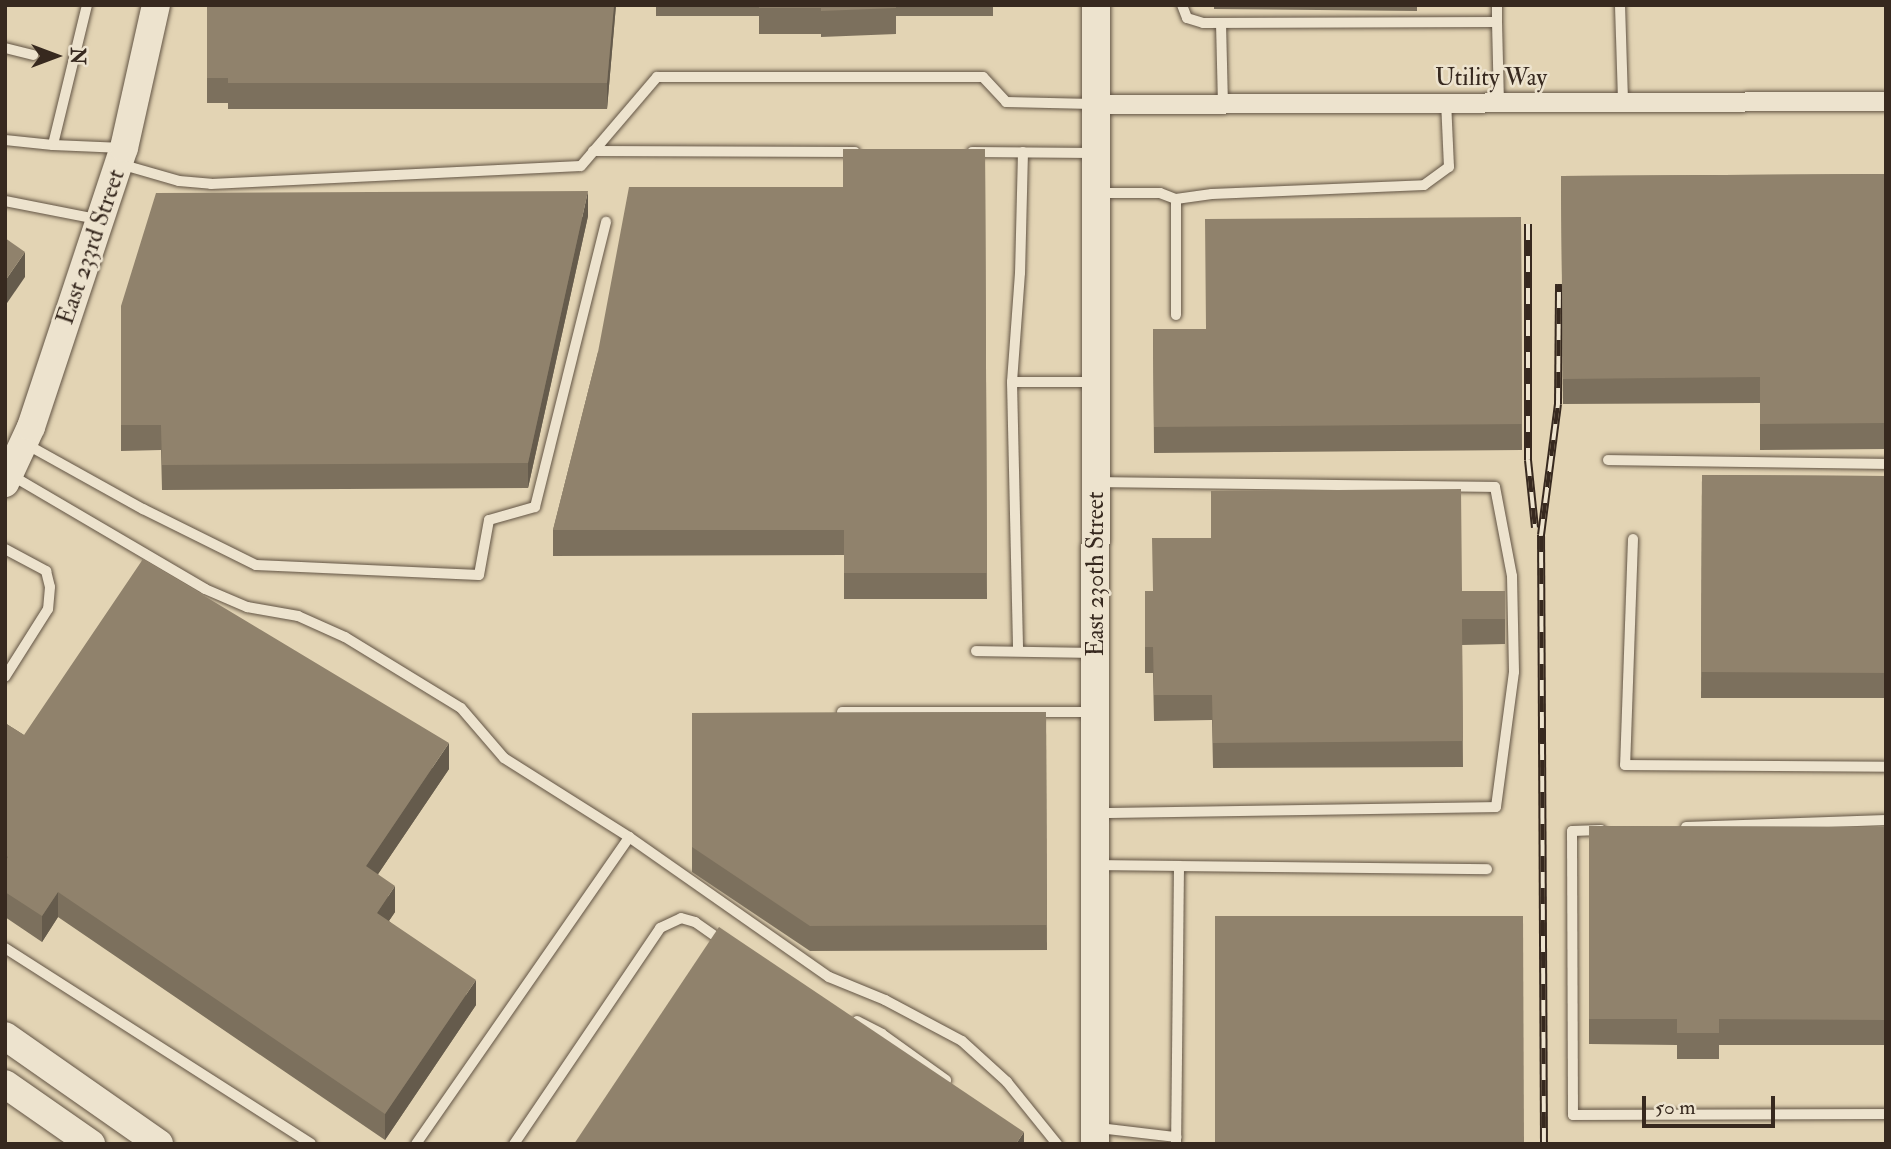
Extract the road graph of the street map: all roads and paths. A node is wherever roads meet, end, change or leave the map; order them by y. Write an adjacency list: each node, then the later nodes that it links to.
1 (87, 5): 18 (lane)
2 (156, 5): 24 (street, East 233rd Street)
3 (1096, 5): 16 (street, East 230th Street)
4 (1181, 5): 8 (lane)
5 (1497, 5): 7 (lane)
6 (1620, 5): 14 (lane)
7 (1497, 22): 8 (lane); 13 (lane)
8 (1221, 23): 15 (lane)
9 (5, 48): 10 (lane)
10 (33, 55)
11 (1886, 101): 14 (street, Utility Way)
12 (1446, 102): 13 (street, Utility Way); 15 (street, Utility Way); 26 (lane)
13 (1499, 102): 14 (street, Utility Way)
14 (1622, 102)
15 (1223, 103): 16 (street, Utility Way)
16 (1097, 104): 19 (lane); 23 (street, East 230th Street)
17 (5, 140): 18 (lane)
18 (53, 145): 24 (lane)
19 (593, 151): 20 (lane); 24 (lane)
20 (870, 152)
21 (953, 152): 22 (lane)
22 (1023, 152): 23 (lane); 31 (lane)
23 (1097, 153): 25 (street, East 230th Street)
24 (122, 156): 28 (street, East 233rd Street)
25 (1097, 193): 26 (lane); 32 (street, East 230th Street)
26 (1176, 199): 30 (lane)
27 (5, 201): 28 (lane)
28 (100, 220): 34 (street, East 233rd Street)
29 (606, 222): 34 (lane)
30 (1175, 315)
31 (1012, 382): 32 (lane); 40 (lane)
32 (1096, 382): 36 (street, East 230th Street)
33 (1608, 460): 35 (lane)
34 (12, 461): 50 (lane)
35 (1886, 464)
36 (1096, 482): 41 (street, East 230th Street); 46 (lane)
37 (1633, 539): 45 (lane)
38 (5, 549): 42 (lane)
39 (976, 651): 40 (lane)
40 (1018, 651): 41 (lane)
41 (1096, 653): 44 (street, East 230th Street)
42 (5, 677)
43 (842, 712): 44 (lane)
44 (1096, 712): 46 (street, East 230th Street)
45 (1886, 767)
46 (1095, 813): 51 (street, East 230th Street)
47 (1886, 820): 48 (lane)
48 (1667, 828)
49 (1613, 830): 60 (lane)
50 (629, 837): 66 (lane); 68 (lane)
51 (1095, 866): 52 (lane); 61 (street, East 230th Street)
52 (1179, 866): 53 (lane); 62 (lane)
53 (1487, 869)
54 (5, 948): 65 (lane)
55 (737, 951): 67 (lane)
56 (846, 1015): 59 (lane)
57 (5, 1036): 64 (street)
58 (5, 1084): 63 (street)
59 (959, 1089)
60 (1886, 1114)
61 (1095, 1136): 62 (lane)
62 (1176, 1140)
63 (91, 1144)
64 (159, 1144)
65 (311, 1144)
66 (416, 1144)
67 (514, 1144)
68 (1057, 1144)

